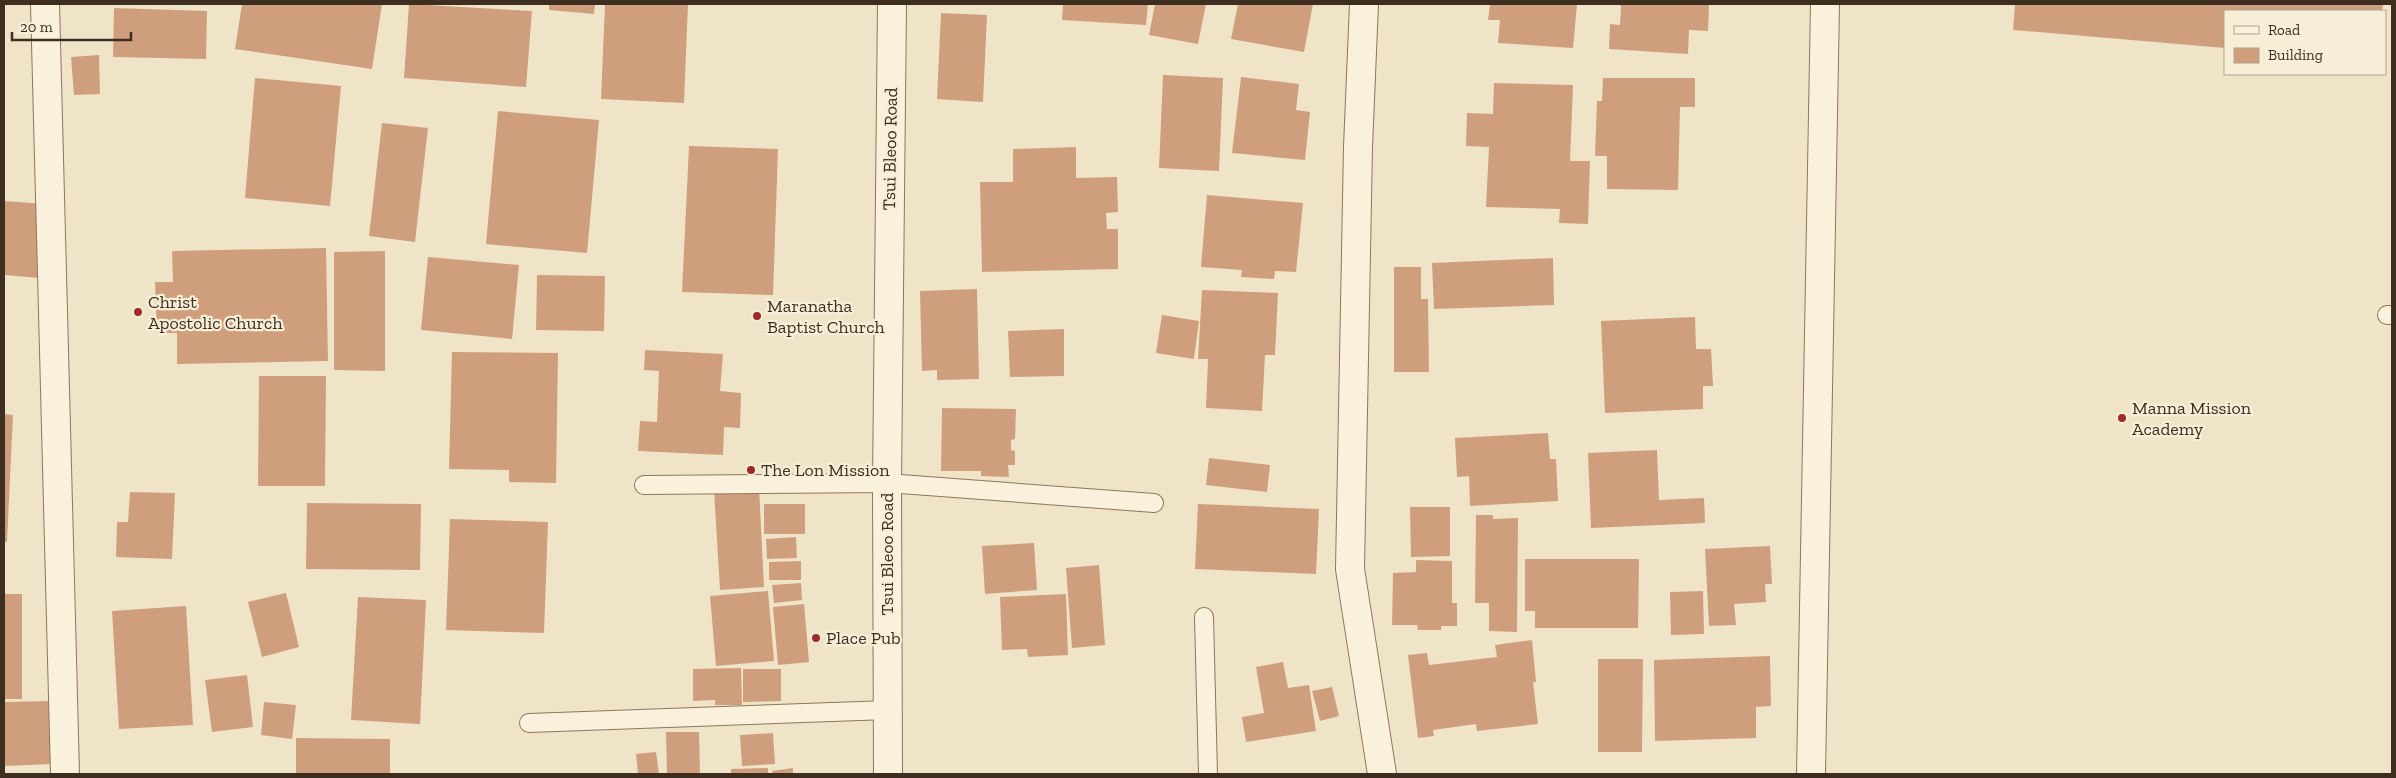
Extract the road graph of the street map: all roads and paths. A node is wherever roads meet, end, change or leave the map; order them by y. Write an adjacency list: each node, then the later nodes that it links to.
1 (45, 4): 11 (street)
2 (892, 4): 5 (street, Tsui Bleoo Road)
3 (1364, 4): 14 (street)
4 (1826, 4): 15 (street)
5 (887, 484): 6 (lane); 7 (lane); 9 (street, Tsui Bleoo Road)
6 (644, 485)
7 (1154, 503)
8 (1204, 617): 13 (lane)
9 (888, 710): 10 (lane); 12 (street, Tsui Bleoo Road)
10 (529, 723)
11 (65, 774)
12 (888, 774)
13 (1208, 774)
14 (1382, 774)
15 (1811, 774)

